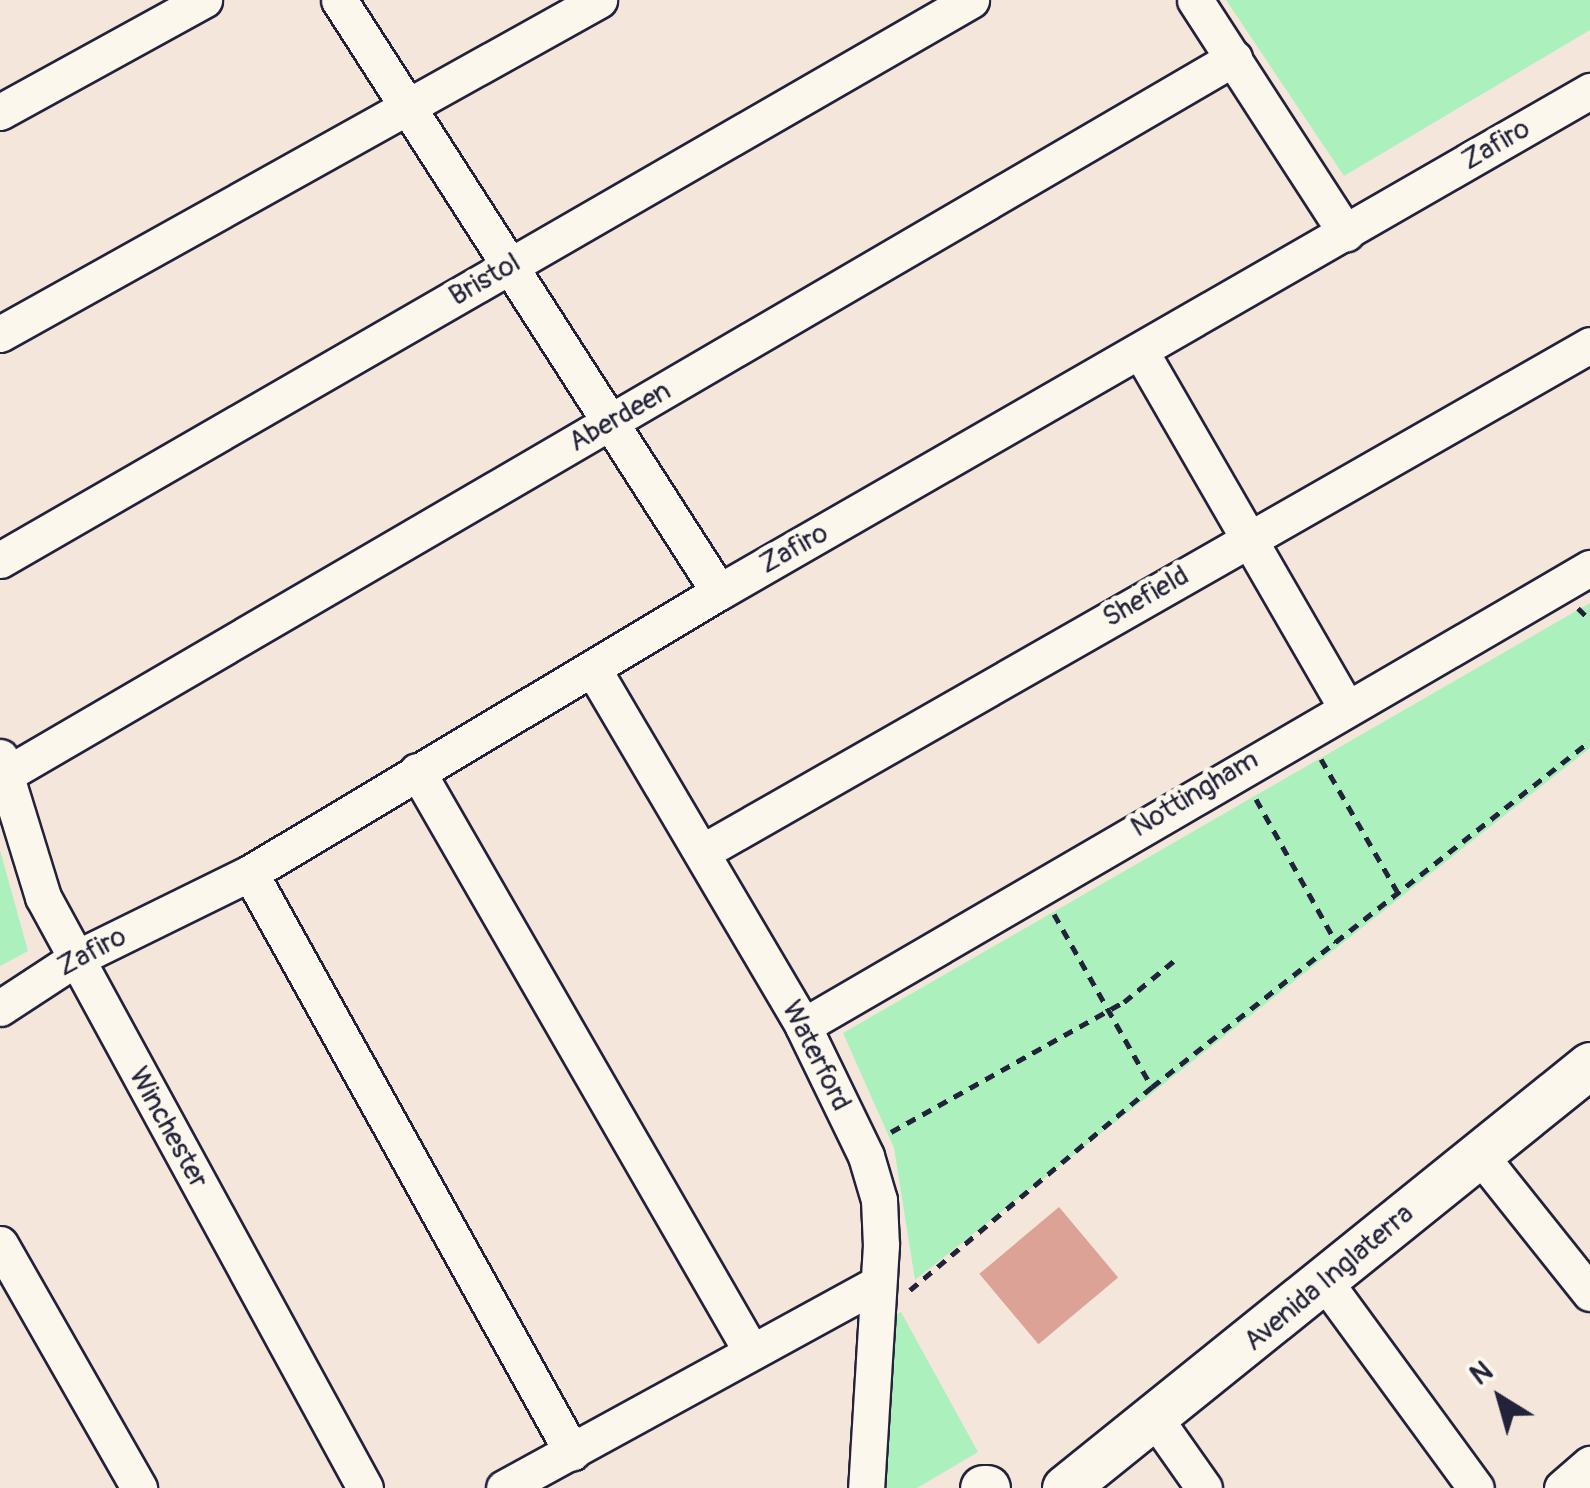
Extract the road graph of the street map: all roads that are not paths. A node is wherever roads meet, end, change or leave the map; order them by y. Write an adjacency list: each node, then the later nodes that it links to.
1 (204, 0): 9 (street)
2 (339, 0): 8 (street)
3 (599, 0): 8 (street)
4 (971, 0): 11 (street, Bristol)
5 (1195, 0): 6 (street)
6 (1234, 58): 10 (street); 15 (street, Aberdeen)
7 (1590, 91): 10 (street, Zafiro)
8 (407, 110): 11 (street); 12 (street)
9 (0, 112)
10 (1346, 233): 14 (street, Zafiro)
11 (512, 264): 15 (street); 17 (street, Bristol)
12 (0, 334)
13 (1590, 346): 16 (street, Shefield)
14 (1142, 354): 16 (street); 19 (street, Zafiro)
15 (611, 422): 19 (street); 22 (street, Aberdeen)
16 (1252, 535): 21 (street); 24 (street, Shefield)
17 (0, 560)
18 (1585, 581): 21 (street, Nottingham)
19 (719, 592): 20 (street, Zafiro)
20 (593, 669): 23 (street, Zafiro); 24 (street, Waterford)
21 (1346, 706): 28 (street, Nottingham)
22 (2, 766): 26 (street, Winchester)
23 (417, 771): 25 (street, Zafiro); 35 (street)
24 (704, 851): 28 (street, Waterford)
25 (250, 873): 26 (street, Zafiro); 37 (street)
26 (74, 959): 27 (street, Zafiro); 40 (street, Winchester)
27 (0, 1008)
28 (803, 1026): 32 (street, Waterford)
29 (1590, 1065): 30 (street, Avenida Inglaterra)
30 (1479, 1154): 33 (street, Avenida Inglaterra); 34 (street)
31 (0, 1244): 39 (street)
32 (890, 1281): 35 (street); 42 (street, Waterford)
33 (1325, 1282): 36 (street, Avenida Inglaterra); 45 (street)
34 (1590, 1292)
35 (752, 1350): 37 (street)
36 (1156, 1420): 43 (street, Avenida Inglaterra); 44 (street)
37 (572, 1452): 41 (street)
38 (1590, 1464): 46 (street)
39 (139, 1488)
40 (365, 1488)
41 (504, 1488)
42 (866, 1488)
43 (1064, 1488)
44 (1204, 1488)
45 (1476, 1488)
46 (1562, 1488)

